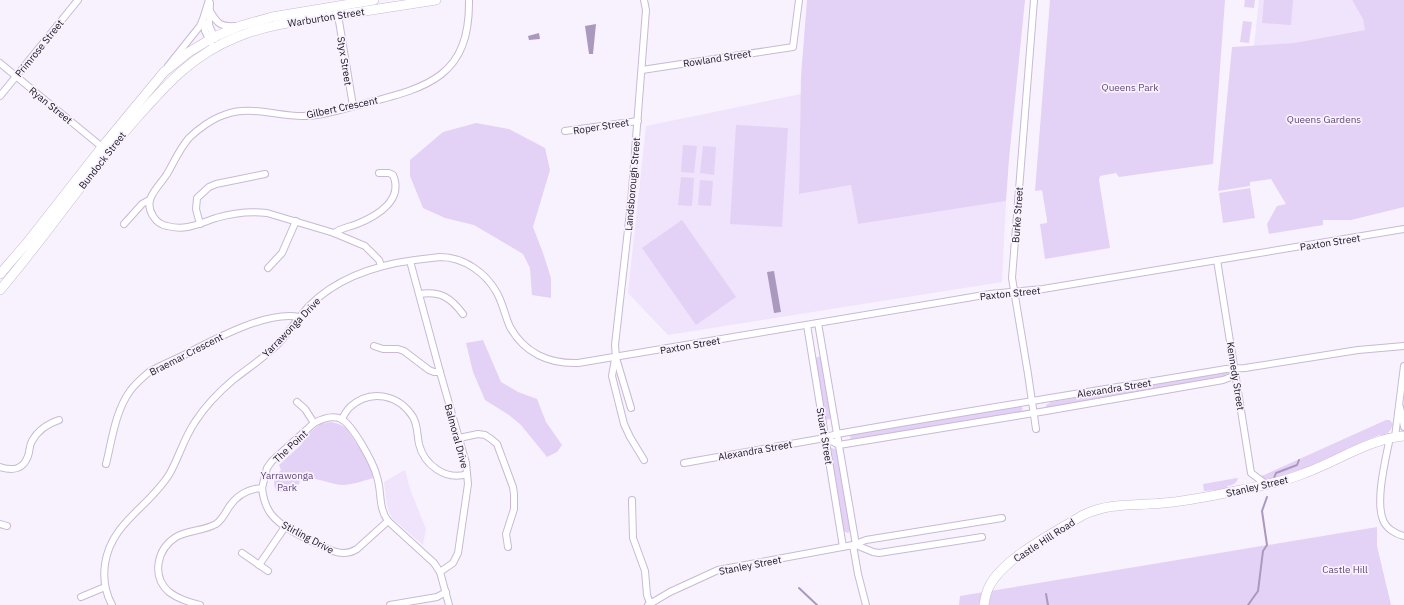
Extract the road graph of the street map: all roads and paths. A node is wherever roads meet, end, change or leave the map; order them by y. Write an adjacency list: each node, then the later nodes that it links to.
1 (78, 0): 19 (street, Primrose Street)
2 (209, 0): 11 (street); 13 (street)
3 (374, 0): 14 (main road, Warburton Street)
4 (436, 0): 12 (main road, Warburton Street)
5 (470, 0): 21 (street, Gilbert Crescent)
6 (644, 0): 10 (street, Landsborough Street)
7 (650, 0): 10 (street, Landsborough Street)
8 (799, 0): 17 (street, Rowland Street)
9 (1034, 0): 39 (street, Burke Street)
10 (646, 10): 17 (street, Landsborough Street)
11 (210, 11): 14 (street); 15 (street)
12 (338, 15): 15 (main road, Warburton Street); 21 (street, Styx Street)
13 (203, 19): 15 (street); 18 (street)
14 (240, 26): 15 (main road, Warburton Street)
15 (214, 42): 18 (main road, Bundock Street); 38 (main road, Bundock Street)
16 (0, 63): 19 (street, Ryan Street)
17 (642, 70): 22 (street, Landsborough Street)
18 (164, 72): 24 (main road, Bundock Street)
19 (16, 76): 20 (street, Primrose Street); 24 (street, Ryan Street)
20 (0, 96)
21 (353, 106): 27 (street, Gilbert Crescent)
22 (638, 121): 23 (street, Roper Street); 47 (street, Landsborough Street)
23 (565, 131)
24 (102, 147): 37 (main road, Bundock Street)
25 (379, 173): 32 (street)
26 (265, 174): 30 (street)
27 (149, 200): 29 (street, Gilbert Crescent); 30 (street)
28 (296, 221): 30 (street); 32 (street); 36 (street)
29 (124, 224)
30 (200, 224)
31 (1404, 229): 33 (street, Paxton Street)
32 (334, 233): 35 (street)
33 (1217, 260): 39 (street, Paxton Street); 50 (street, Kennedy Street)
34 (410, 261): 35 (street, Yarrawonga Drive); 40 (street, Balmoral Drive); 47 (street, Yarrawonga Drive)
35 (381, 266): 42 (street, Yarrawonga Drive)
36 (268, 268)
37 (0, 274)
38 (0, 290)
39 (1014, 292): 43 (street, Paxton Street); 51 (street, Burke Street)
40 (420, 294): 41 (street); 49 (street, Balmoral Drive)
41 (464, 314)
42 (299, 317): 68 (street, Braemar Crescent); 89 (street, Yarrawonga Drive)
43 (818, 324): 44 (street, Paxton Street); 61 (street, Stuart Street)
44 (807, 325): 47 (street, Paxton Street); 64 (street, Stuart Street)
45 (374, 346): 49 (street)
46 (1404, 346): 50 (street, Alexandra Street)
47 (616, 358): 54 (street, Landsborough Street); 66 (street, Landsborough Street)
48 (1404, 366): 53 (street)
49 (440, 372): 63 (street, Balmoral Drive)
50 (1236, 372): 51 (street, Alexandra Street); 55 (street, Alexandra Street); 71 (street, Kennedy Street)
51 (1032, 400): 55 (street, Burke Street); 61 (street, Alexandra Street)
52 (297, 402): 58 (street)
53 (1400, 402): 59 (street); 62 (street)
54 (631, 408)
55 (1034, 412): 60 (street, Burke Street); 65 (street, Alexandra Street)
56 (342, 419): 58 (street, The Point); 70 (street); 76 (street)
57 (59, 420): 69 (street)
58 (314, 423): 72 (street, The Point)
59 (1404, 427)
60 (1036, 429)
61 (837, 434): 64 (street, Alexandra Street); 65 (street, Stuart Street)
62 (1396, 437): 71 (main road, Stanley Street); 80 (street)
63 (459, 438): 70 (street, Balmoral Drive); 83 (street)
64 (826, 438): 65 (street); 67 (street, Alexandra Street); 84 (street, Stuart Street)
65 (839, 445): 82 (street, Stuart Street)
66 (644, 460)
67 (684, 463)
68 (106, 464)
69 (0, 467)
70 (467, 474): 88 (street, Balmoral Drive)
71 (1267, 485): 74 (main road, Stanley Street)
72 (262, 488): 79 (street, Stirling Drive); 94 (street)
73 (632, 500): 92 (street)
74 (1103, 507): 98 (main road, Castle Hill Road)
75 (1002, 518): 82 (street, Stanley Street)
76 (388, 522): 79 (street, Stirling Drive); 88 (street)
77 (0, 524): 78 (street)
78 (7, 526)
79 (285, 527): 86 (street)
80 (1404, 536)
81 (982, 537): 82 (street)
82 (854, 545): 84 (street, Stanley Street); 97 (street, Stuart Street)
83 (508, 547)
84 (843, 547): 92 (street, Stanley Street)
85 (242, 553): 86 (street)
86 (259, 565): 87 (street)
87 (268, 571)
88 (440, 572): 90 (street)
89 (105, 587): 91 (street); 93 (street, Yarrawonga Drive)
90 (446, 592): 95 (street); 96 (street)
91 (81, 597)
92 (649, 604)
93 (112, 605)
94 (200, 605)
95 (390, 605)
96 (449, 605)
97 (866, 605)
98 (984, 605)

